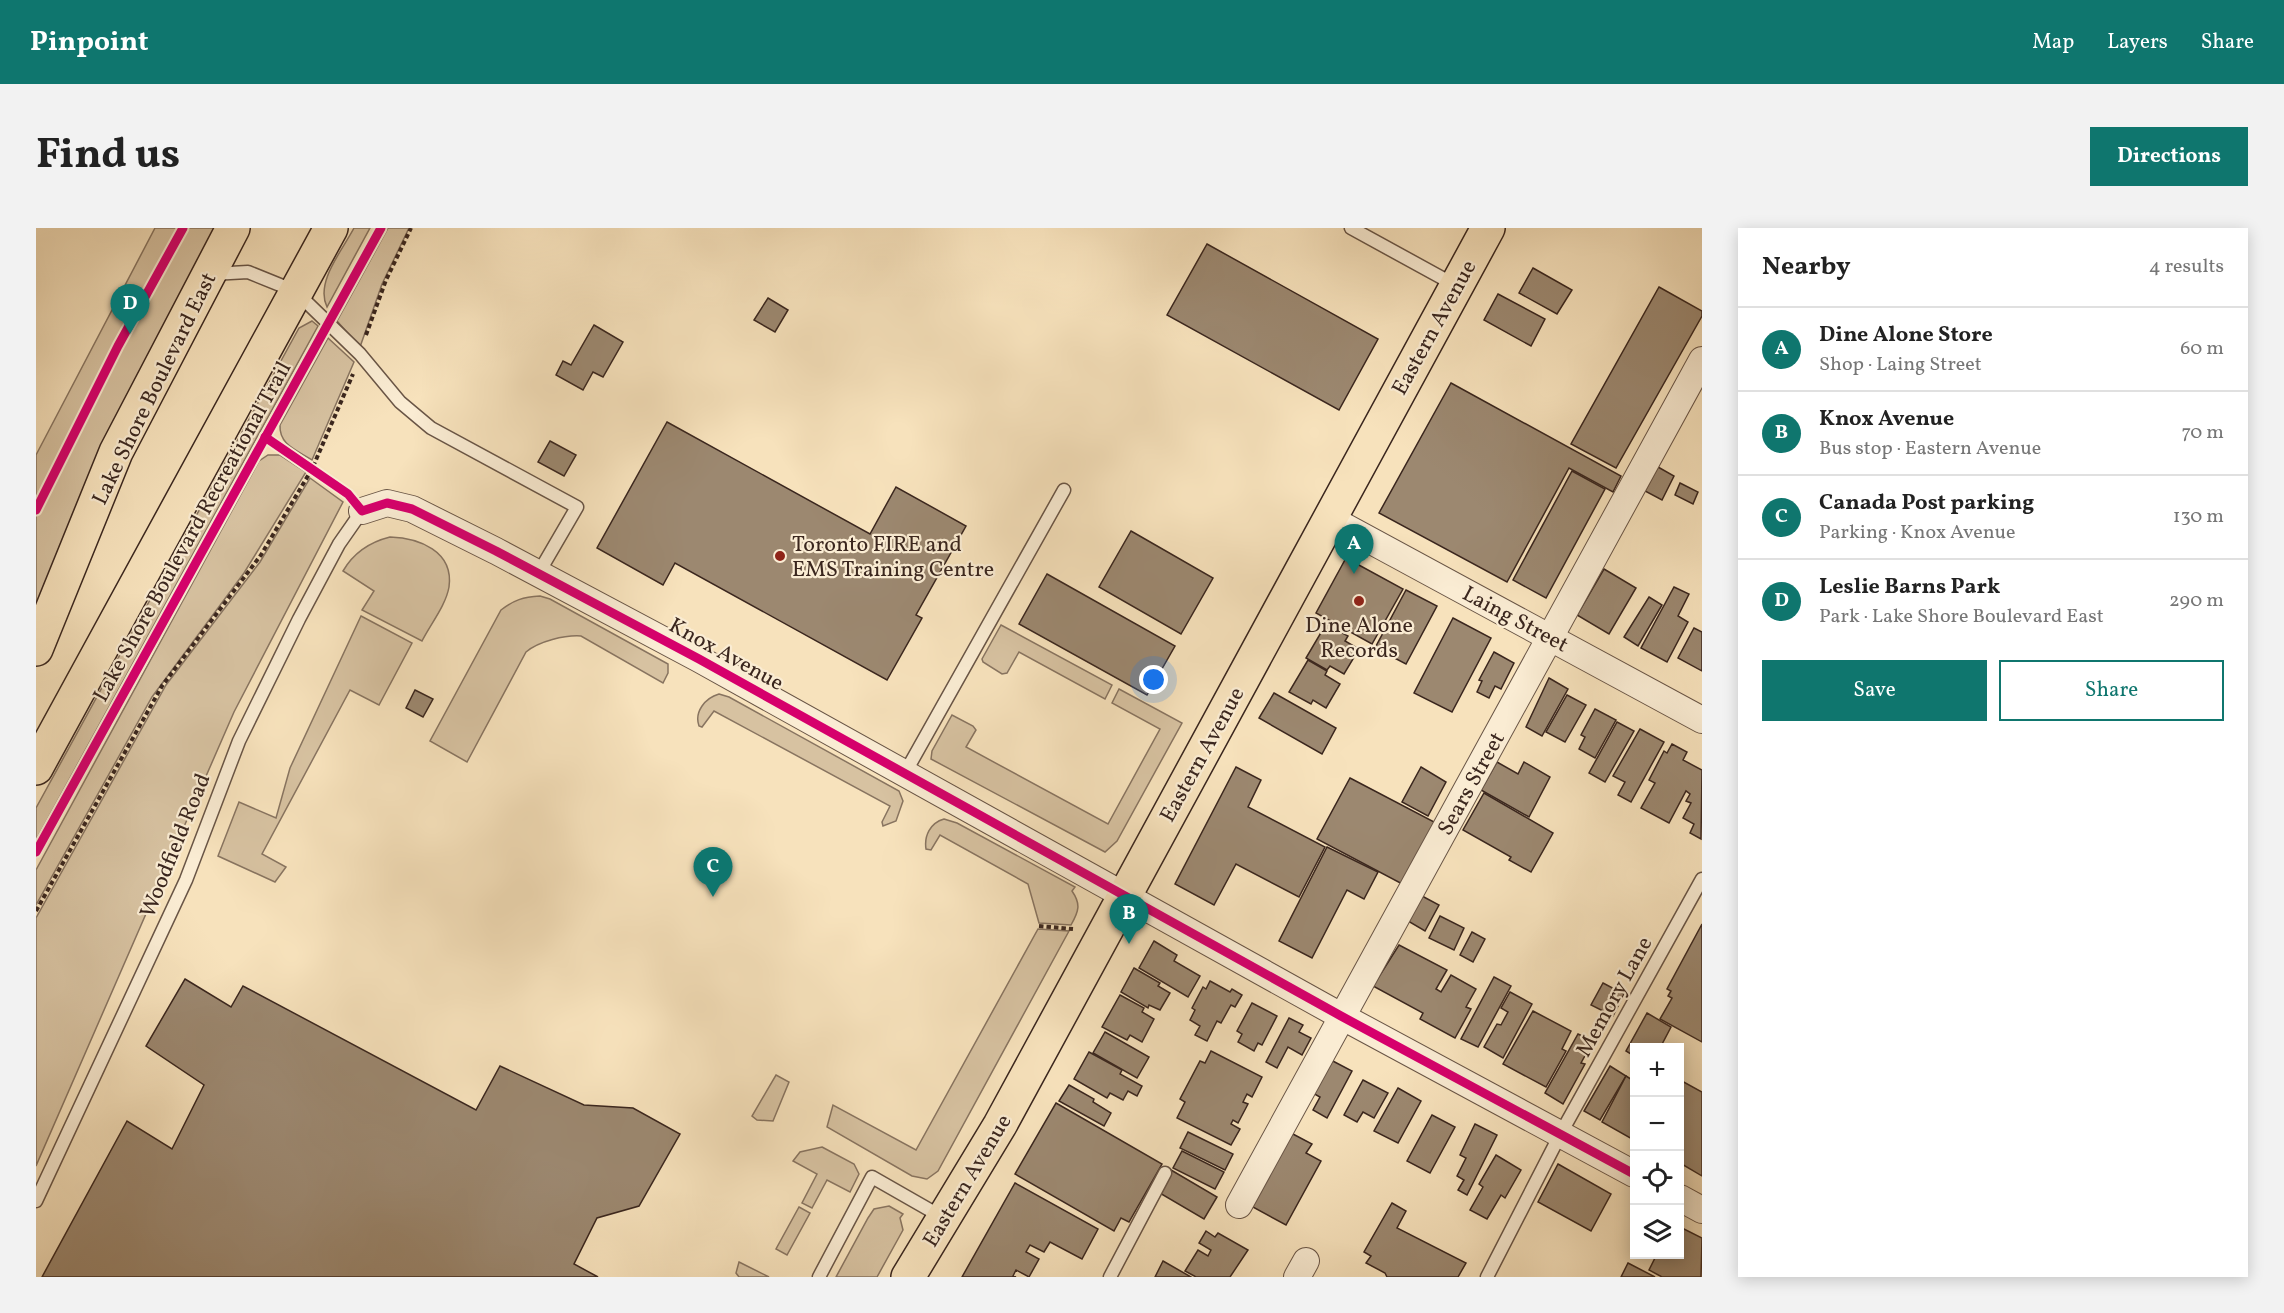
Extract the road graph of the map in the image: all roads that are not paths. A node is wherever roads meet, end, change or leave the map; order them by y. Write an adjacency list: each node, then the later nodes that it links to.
1 (233, 228): 5 (main road, Lake Shore Boulevard East)
2 (331, 228): 7 (main road)
3 (1351, 228): 6 (lane)
4 (1488, 228): 6 (main road, Eastern Avenue)
5 (207, 274): 7 (lane); 14 (main road, Lake Shore Boulevard East)
6 (1456, 285): 11 (main road, Eastern Avenue)
7 (295, 291): 12 (lane); 16 (main road)
8 (1702, 360): 13 (street, Sears Street)
9 (1064, 490): 17 (lane)
10 (362, 511): 12 (street, Knox Avenue); 25 (lane, Woodfield Road)
11 (1329, 518): 13 (street, Laing Street); 19 (main road, Eastern Avenue)
12 (538, 574): 17 (street, Knox Avenue)
13 (1551, 636): 15 (street, Laing Street); 20 (street, Sears Street)
14 (36, 649)
15 (1702, 720)
16 (36, 768)
17 (905, 773): 19 (street, Knox Avenue)
18 (1702, 879): 21 (lane, Memory Lane)
19 (1125, 894): 20 (street, Knox Avenue); 28 (main road, Eastern Avenue)
20 (1341, 1016): 21 (street, Knox Avenue); 26 (street, Sears Street)
21 (1561, 1133): 22 (street, Knox Avenue); 32 (lane, Memory Lane)
22 (1630, 1171)
23 (1165, 1173): 31 (lane)
24 (1684, 1200): 27 (street)
25 (36, 1201)
26 (1239, 1205)
27 (1702, 1210)
28 (943, 1217): 29 (lane); 30 (main road, Eastern Avenue)
29 (819, 1277)
30 (908, 1277)
31 (1110, 1277)
32 (1487, 1277)

